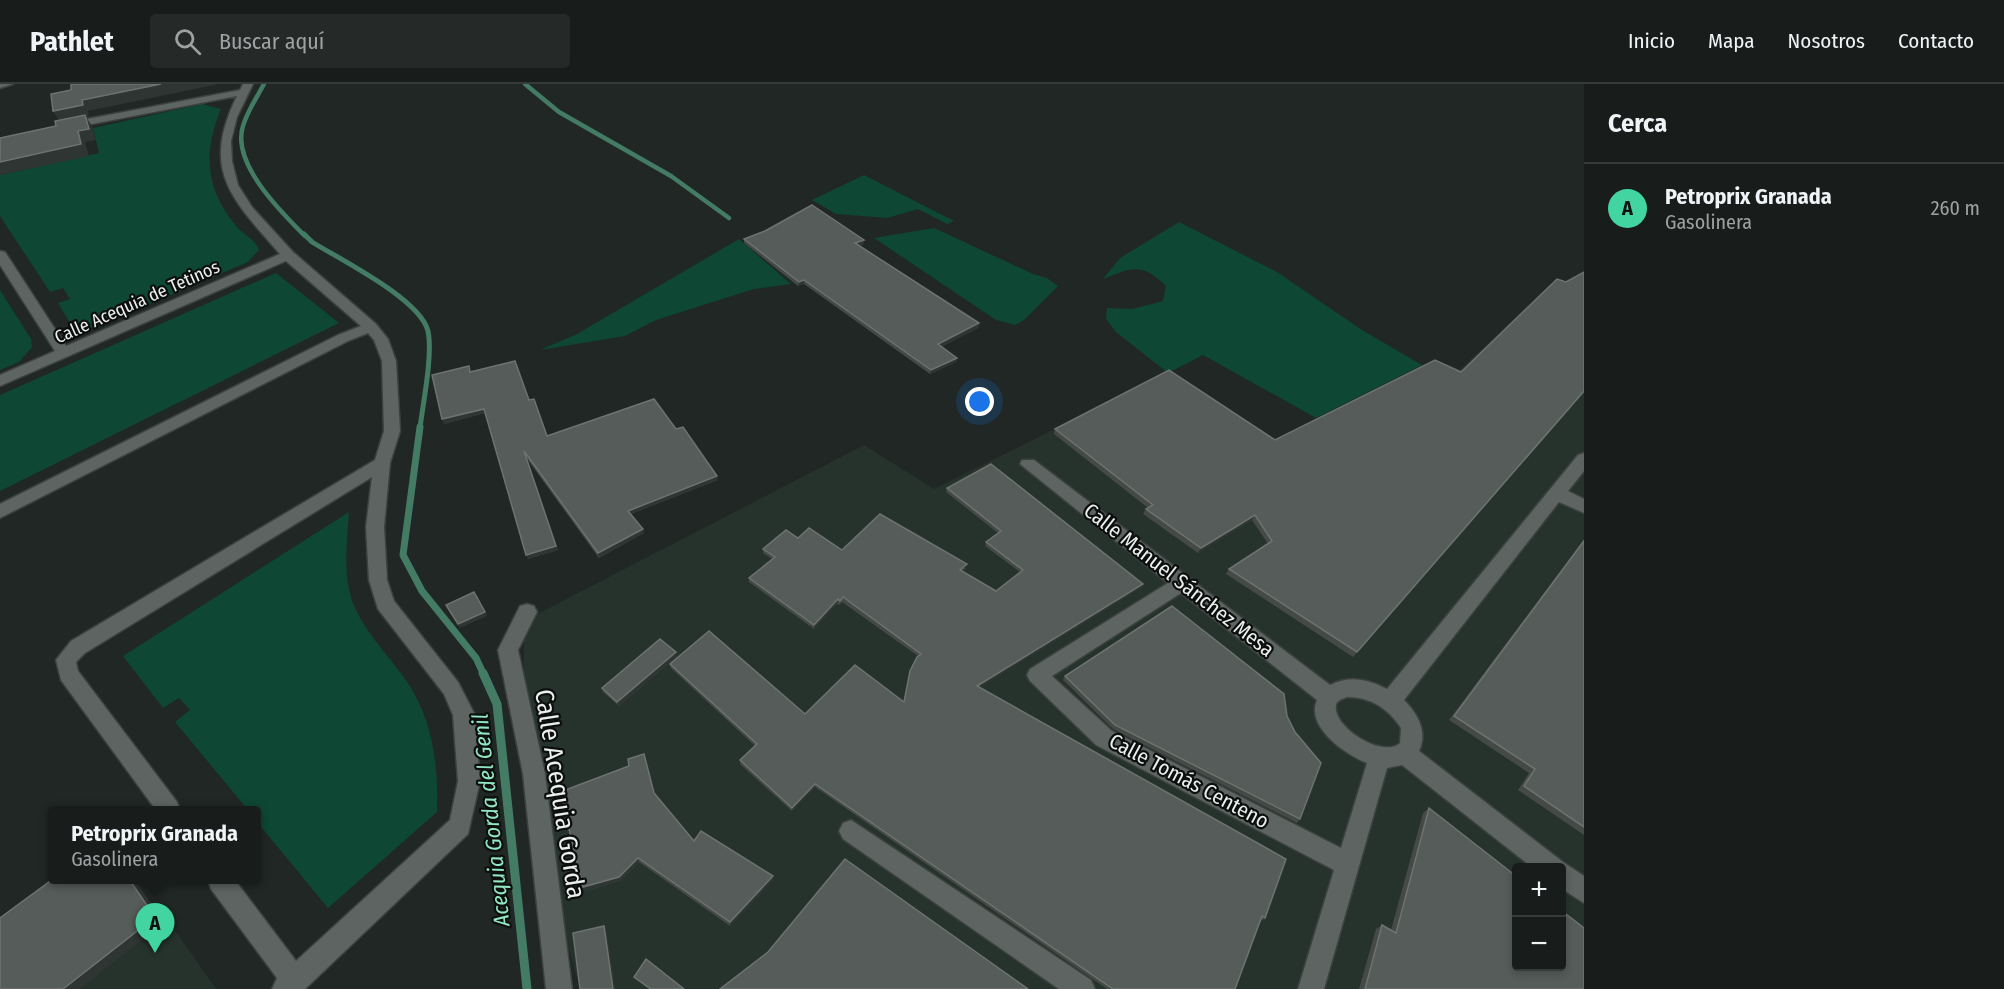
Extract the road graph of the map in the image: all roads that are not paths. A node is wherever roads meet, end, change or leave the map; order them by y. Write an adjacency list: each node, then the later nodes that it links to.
1 (8, 84): 2 (street)
2 (0, 86)
3 (246, 88): 4 (street); 6 (street)
4 (60, 128)
5 (0, 255): 8 (street)
6 (288, 255): 7 (street); 8 (street, Calle Acequia de Tetinos)
7 (371, 327): 11 (street); 15 (street)
8 (64, 354): 9 (street, Calle Acequia de Tetinos)
9 (0, 381)
10 (1584, 459): 13 (street)
11 (382, 463): 22 (street); 29 (street)
12 (1028, 464): 16 (street, Calle Manuel Sánchez Mesa)
13 (1556, 493): 14 (street); 19 (street)
14 (1584, 507)
15 (0, 512)
16 (1182, 583): 18 (street, Calle Manuel Sánchez Mesa); 25 (street, Calle Tomás Centeno)
17 (527, 612): 30 (street, Calle Acequia Gorda)
18 (1329, 697): 19 (street); 21 (street)
19 (1390, 700): 20 (street)
20 (1405, 754): 21 (street); 24 (street)
21 (1379, 758): 25 (street)
22 (166, 806)
23 (851, 831): 31 (street)
24 (1548, 863)
25 (1349, 865): 32 (street)
26 (1566, 877): 28 (street)
27 (223, 884): 29 (street)
28 (1584, 891)
29 (290, 985)
30 (559, 989)
31 (1082, 989)
32 (1311, 989)

